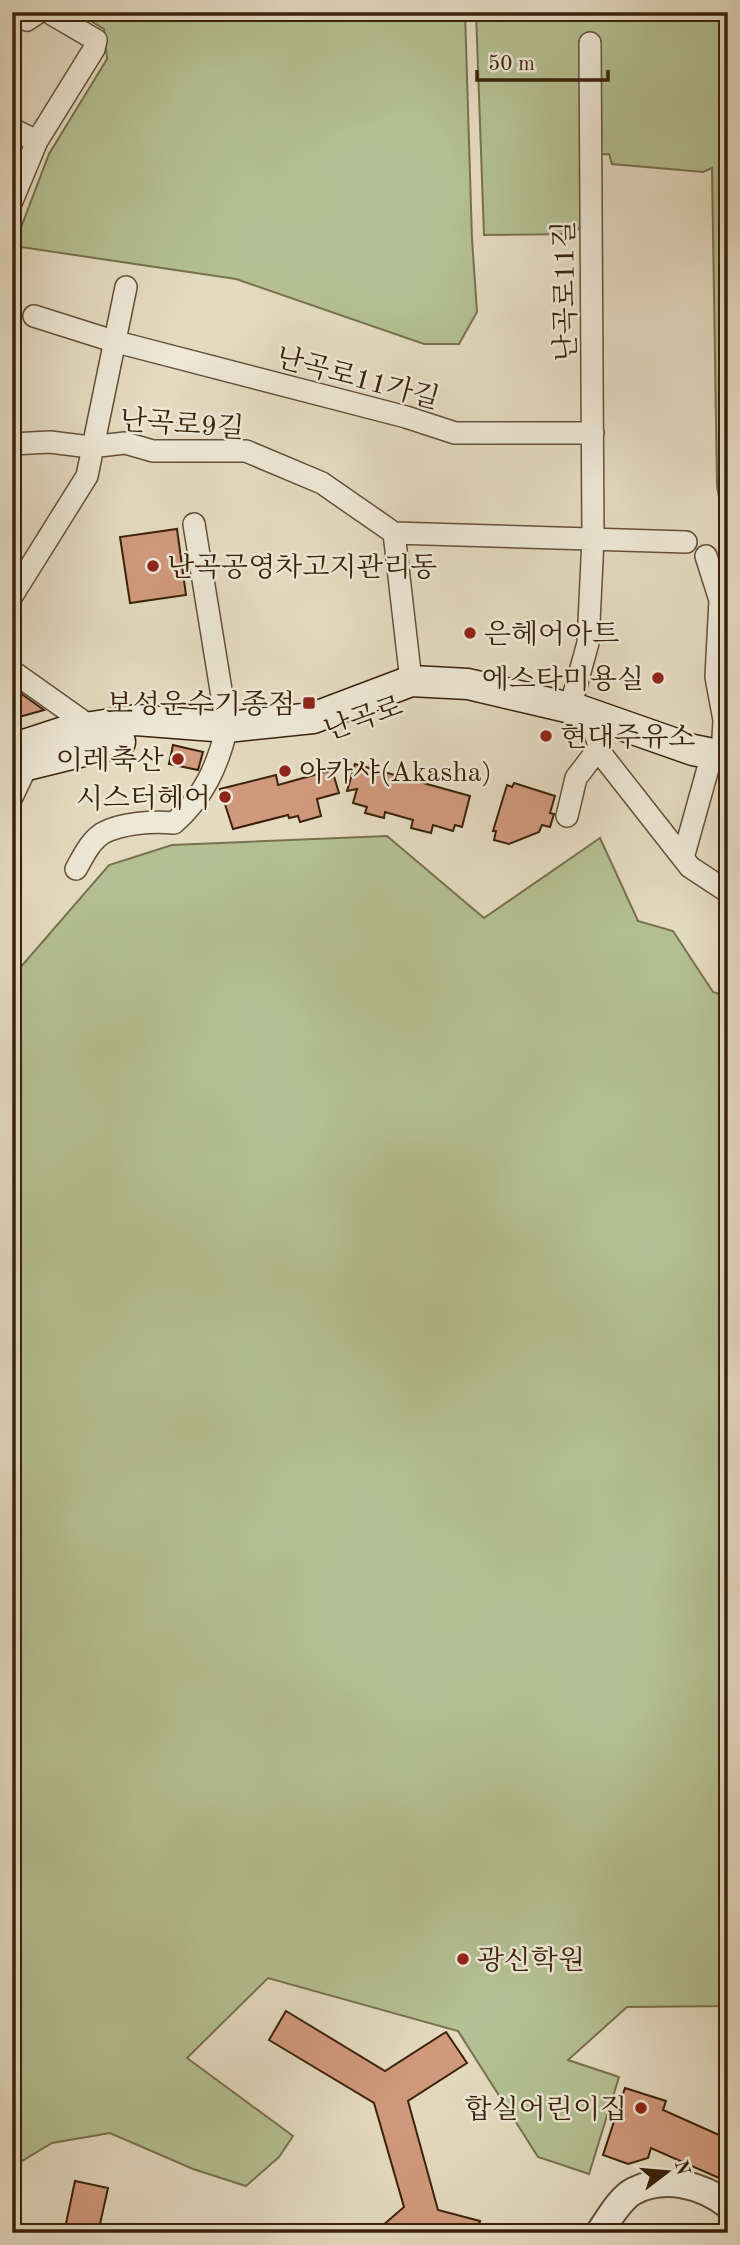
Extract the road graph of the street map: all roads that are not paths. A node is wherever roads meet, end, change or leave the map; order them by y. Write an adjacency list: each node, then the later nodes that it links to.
1 (15, 12): 2 (street)
2 (39, 12)
3 (48, 12): 6 (street)
4 (590, 43): 11 (street, 난곡로11길)
5 (12, 129): 6 (street)
6 (37, 141): 7 (street)
7 (12, 201)
8 (126, 287): 10 (street)
9 (34, 316): 10 (street, 난곡로11가길)
10 (113, 341): 11 (street, 난곡로11가길); 13 (street, 난곡로9길)
11 (593, 433): 16 (street, 난곡로11길)
12 (12, 444): 13 (street, 난곡로9길)
13 (90, 447): 15 (street, 난곡로9길); 19 (street)
14 (194, 524): 25 (street)
15 (394, 534): 16 (street); 22 (street)
16 (593, 539): 17 (street); 23 (street, 난곡로11길)
17 (686, 542)
18 (706, 556): 27 (street)
19 (19, 570): 20 (street)
20 (12, 596)
21 (12, 671): 24 (street)
22 (411, 681): 23 (main road, 난곡로); 25 (main road, 난곡로)
23 (588, 724): 25 (main road, 난곡로); 27 (main road, 난곡로); 29 (street); 30 (street)
24 (91, 727): 25 (main road, 난곡로); 26 (main road, 난곡로)
25 (225, 735): 26 (main road, 난곡로); 31 (street)
26 (17, 758): 28 (street)
27 (720, 760): 30 (street)
28 (12, 797)
29 (566, 816)
30 (683, 858): 32 (street)
31 (76, 869)
32 (728, 892)
33 (728, 2205): 34 (street)
34 (599, 2233)

